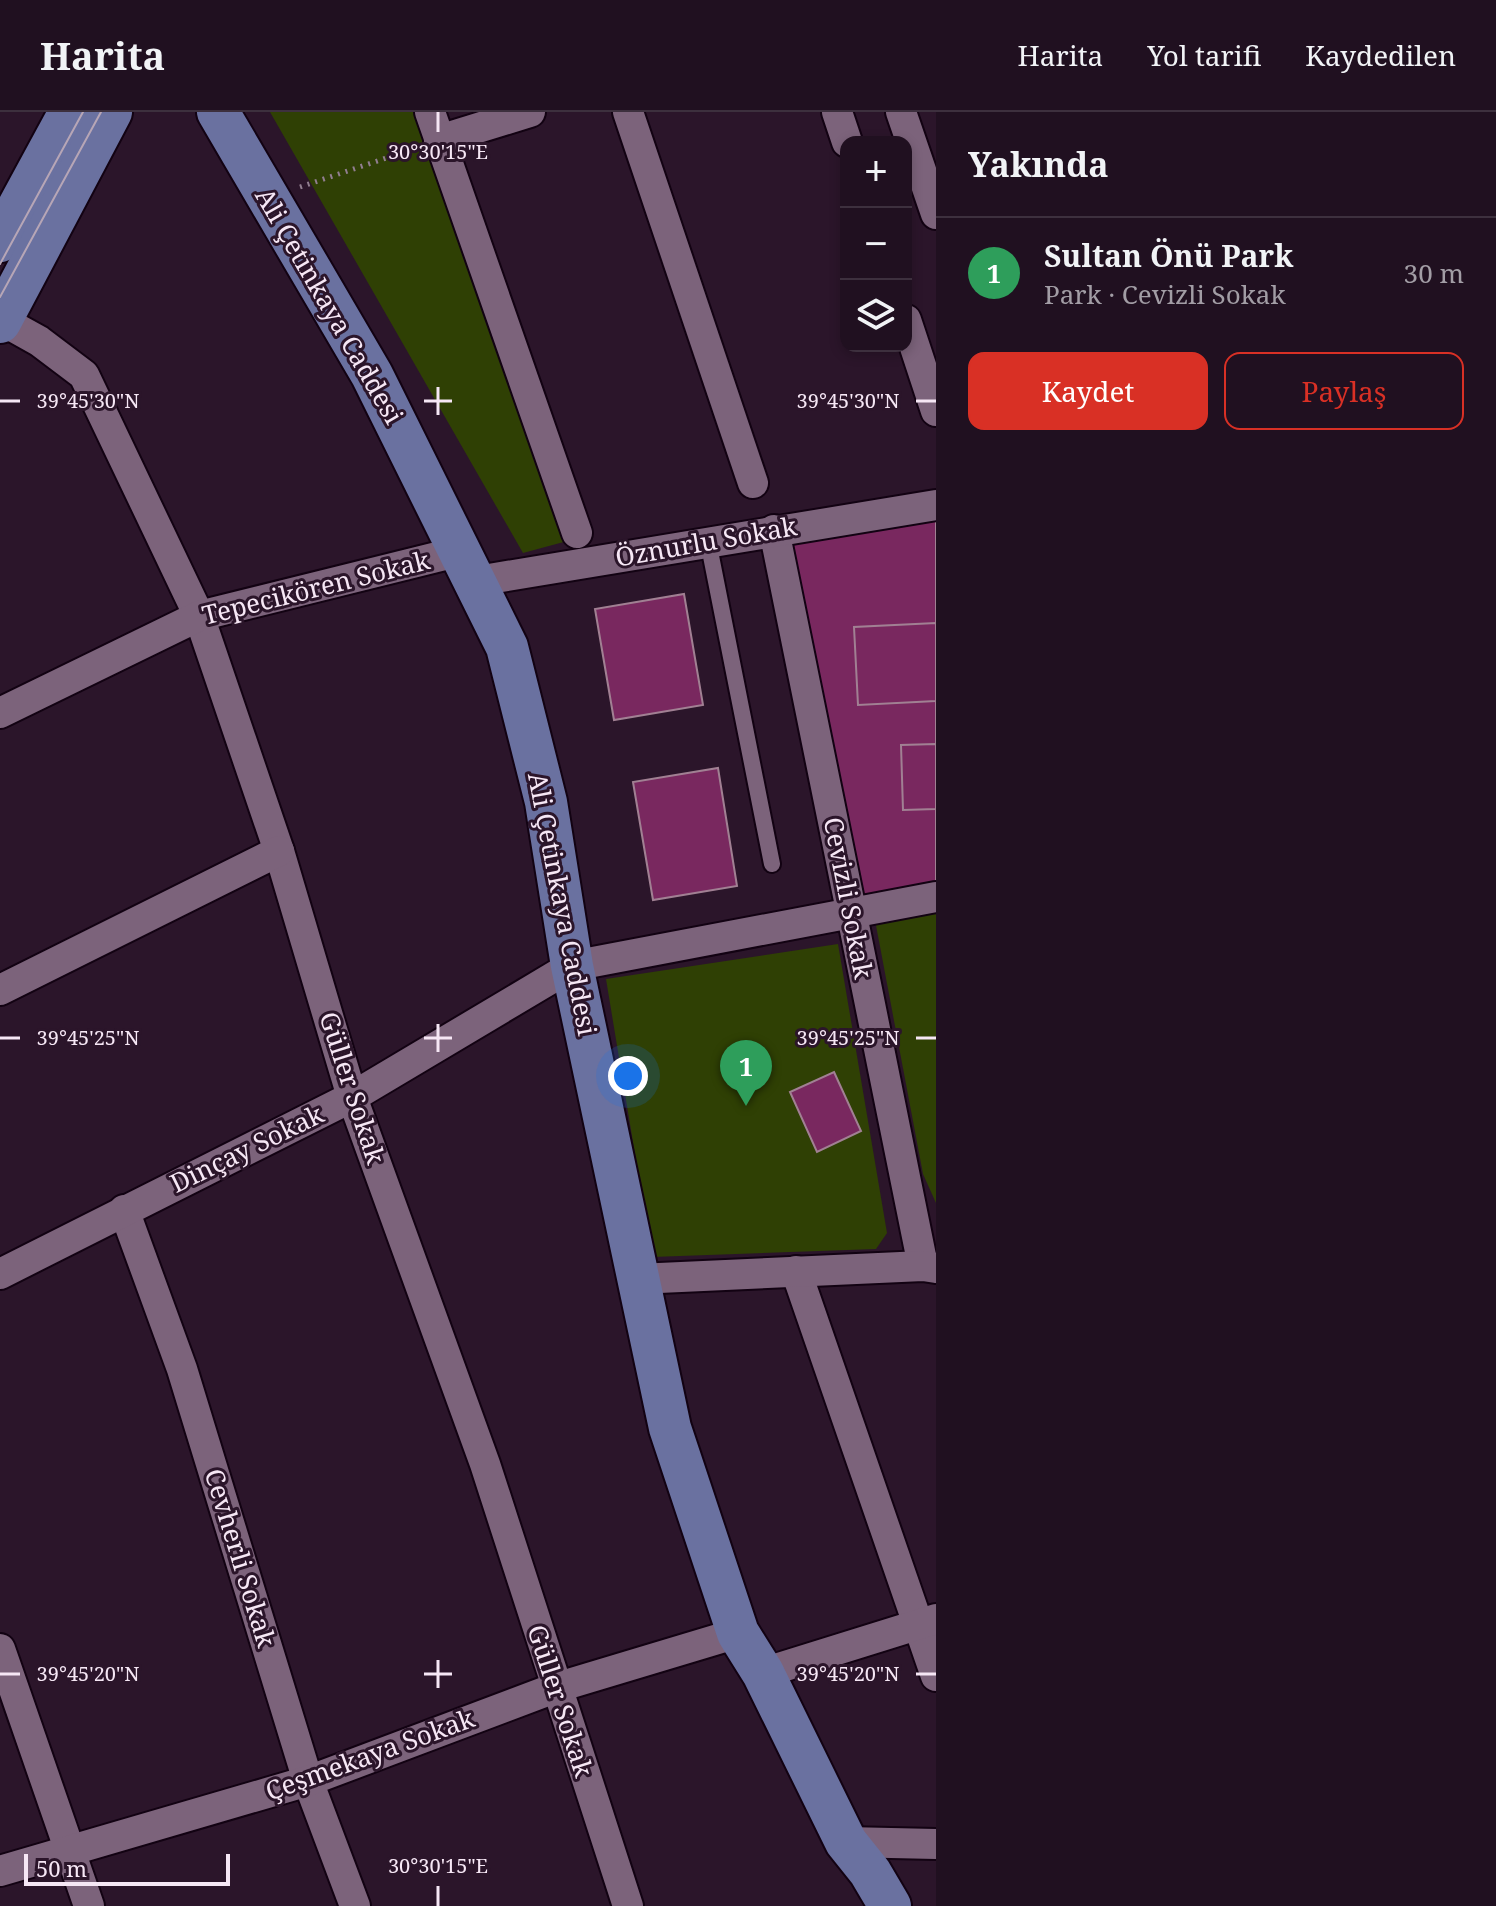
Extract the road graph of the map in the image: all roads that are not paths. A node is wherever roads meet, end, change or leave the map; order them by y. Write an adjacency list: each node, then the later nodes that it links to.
1 (70, 112): 11 (main road)
2 (111, 112): 12 (main road)
3 (218, 112): 20 (main road, Ali Çetinkaya Caddesi)
4 (530, 112): 8 (street)
5 (628, 112): 15 (street)
6 (837, 112): 9 (street)
7 (901, 112): 10 (street)
8 (435, 126): 18 (street)
9 (845, 136)
10 (936, 214)
11 (0, 241)
12 (0, 321): 21 (street, Güller Sokak)
13 (912, 338): 14 (street)
14 (936, 411)
15 (753, 483)
16 (936, 505): 17 (street, Öznurlu Sokak)
17 (774, 530): 19 (street, Öznurlu Sokak); 26 (street, Cevizli Sokak)
18 (577, 533)
19 (708, 541): 20 (street, Öznurlu Sokak); 24 (lane)
20 (469, 566): 21 (street, Tepecikören Sokak); 27 (main road, Ali Çetinkaya Caddesi)
21 (199, 616): 22 (street, Tepecikören Sokak); 23 (street, Güller Sokak)
22 (0, 713)
23 (279, 851): 28 (street); 29 (street, Güller Sokak)
24 (772, 864)
25 (936, 897): 26 (street, Dinçay Sokak)
26 (850, 913): 27 (street, Dinçay Sokak); 31 (street, Cevizli Sokak)
27 (572, 966): 29 (street, Dinçay Sokak); 34 (main road, Ali Çetinkaya Caddesi)
28 (0, 990)
29 (352, 1097): 30 (street, Dinçay Sokak); 40 (street, Güller Sokak)
30 (124, 1210): 33 (street, Dinçay Sokak); 41 (street, Cevherli Sokak)
31 (930, 1267): 32 (street)
32 (796, 1271): 34 (street); 35 (street)
33 (0, 1274)
34 (637, 1279): 36 (main road, Ali Çetinkaya Caddesi)
35 (928, 1622): 38 (street); 39 (street)
36 (738, 1633): 38 (main road, Ali Çetinkaya Caddesi); 40 (street, Çeşmekaya Sokak)
37 (0, 1649): 44 (street)
38 (763, 1673): 42 (main road, Ali Çetinkaya Caddesi)
39 (936, 1676)
40 (555, 1688): 41 (street, Çeşmekaya Sokak); 48 (street, Güller Sokak)
41 (308, 1781): 44 (street, Çeşmekaya Sokak); 47 (street, Cevherli Sokak)
42 (846, 1842): 43 (street); 49 (main road, Ali Çetinkaya Caddesi)
43 (936, 1844)
44 (72, 1852): 45 (street, Çeşmekaya Sokak); 46 (street)
45 (0, 1871)
46 (89, 1906)
47 (355, 1906)
48 (628, 1906)
49 (890, 1906)

